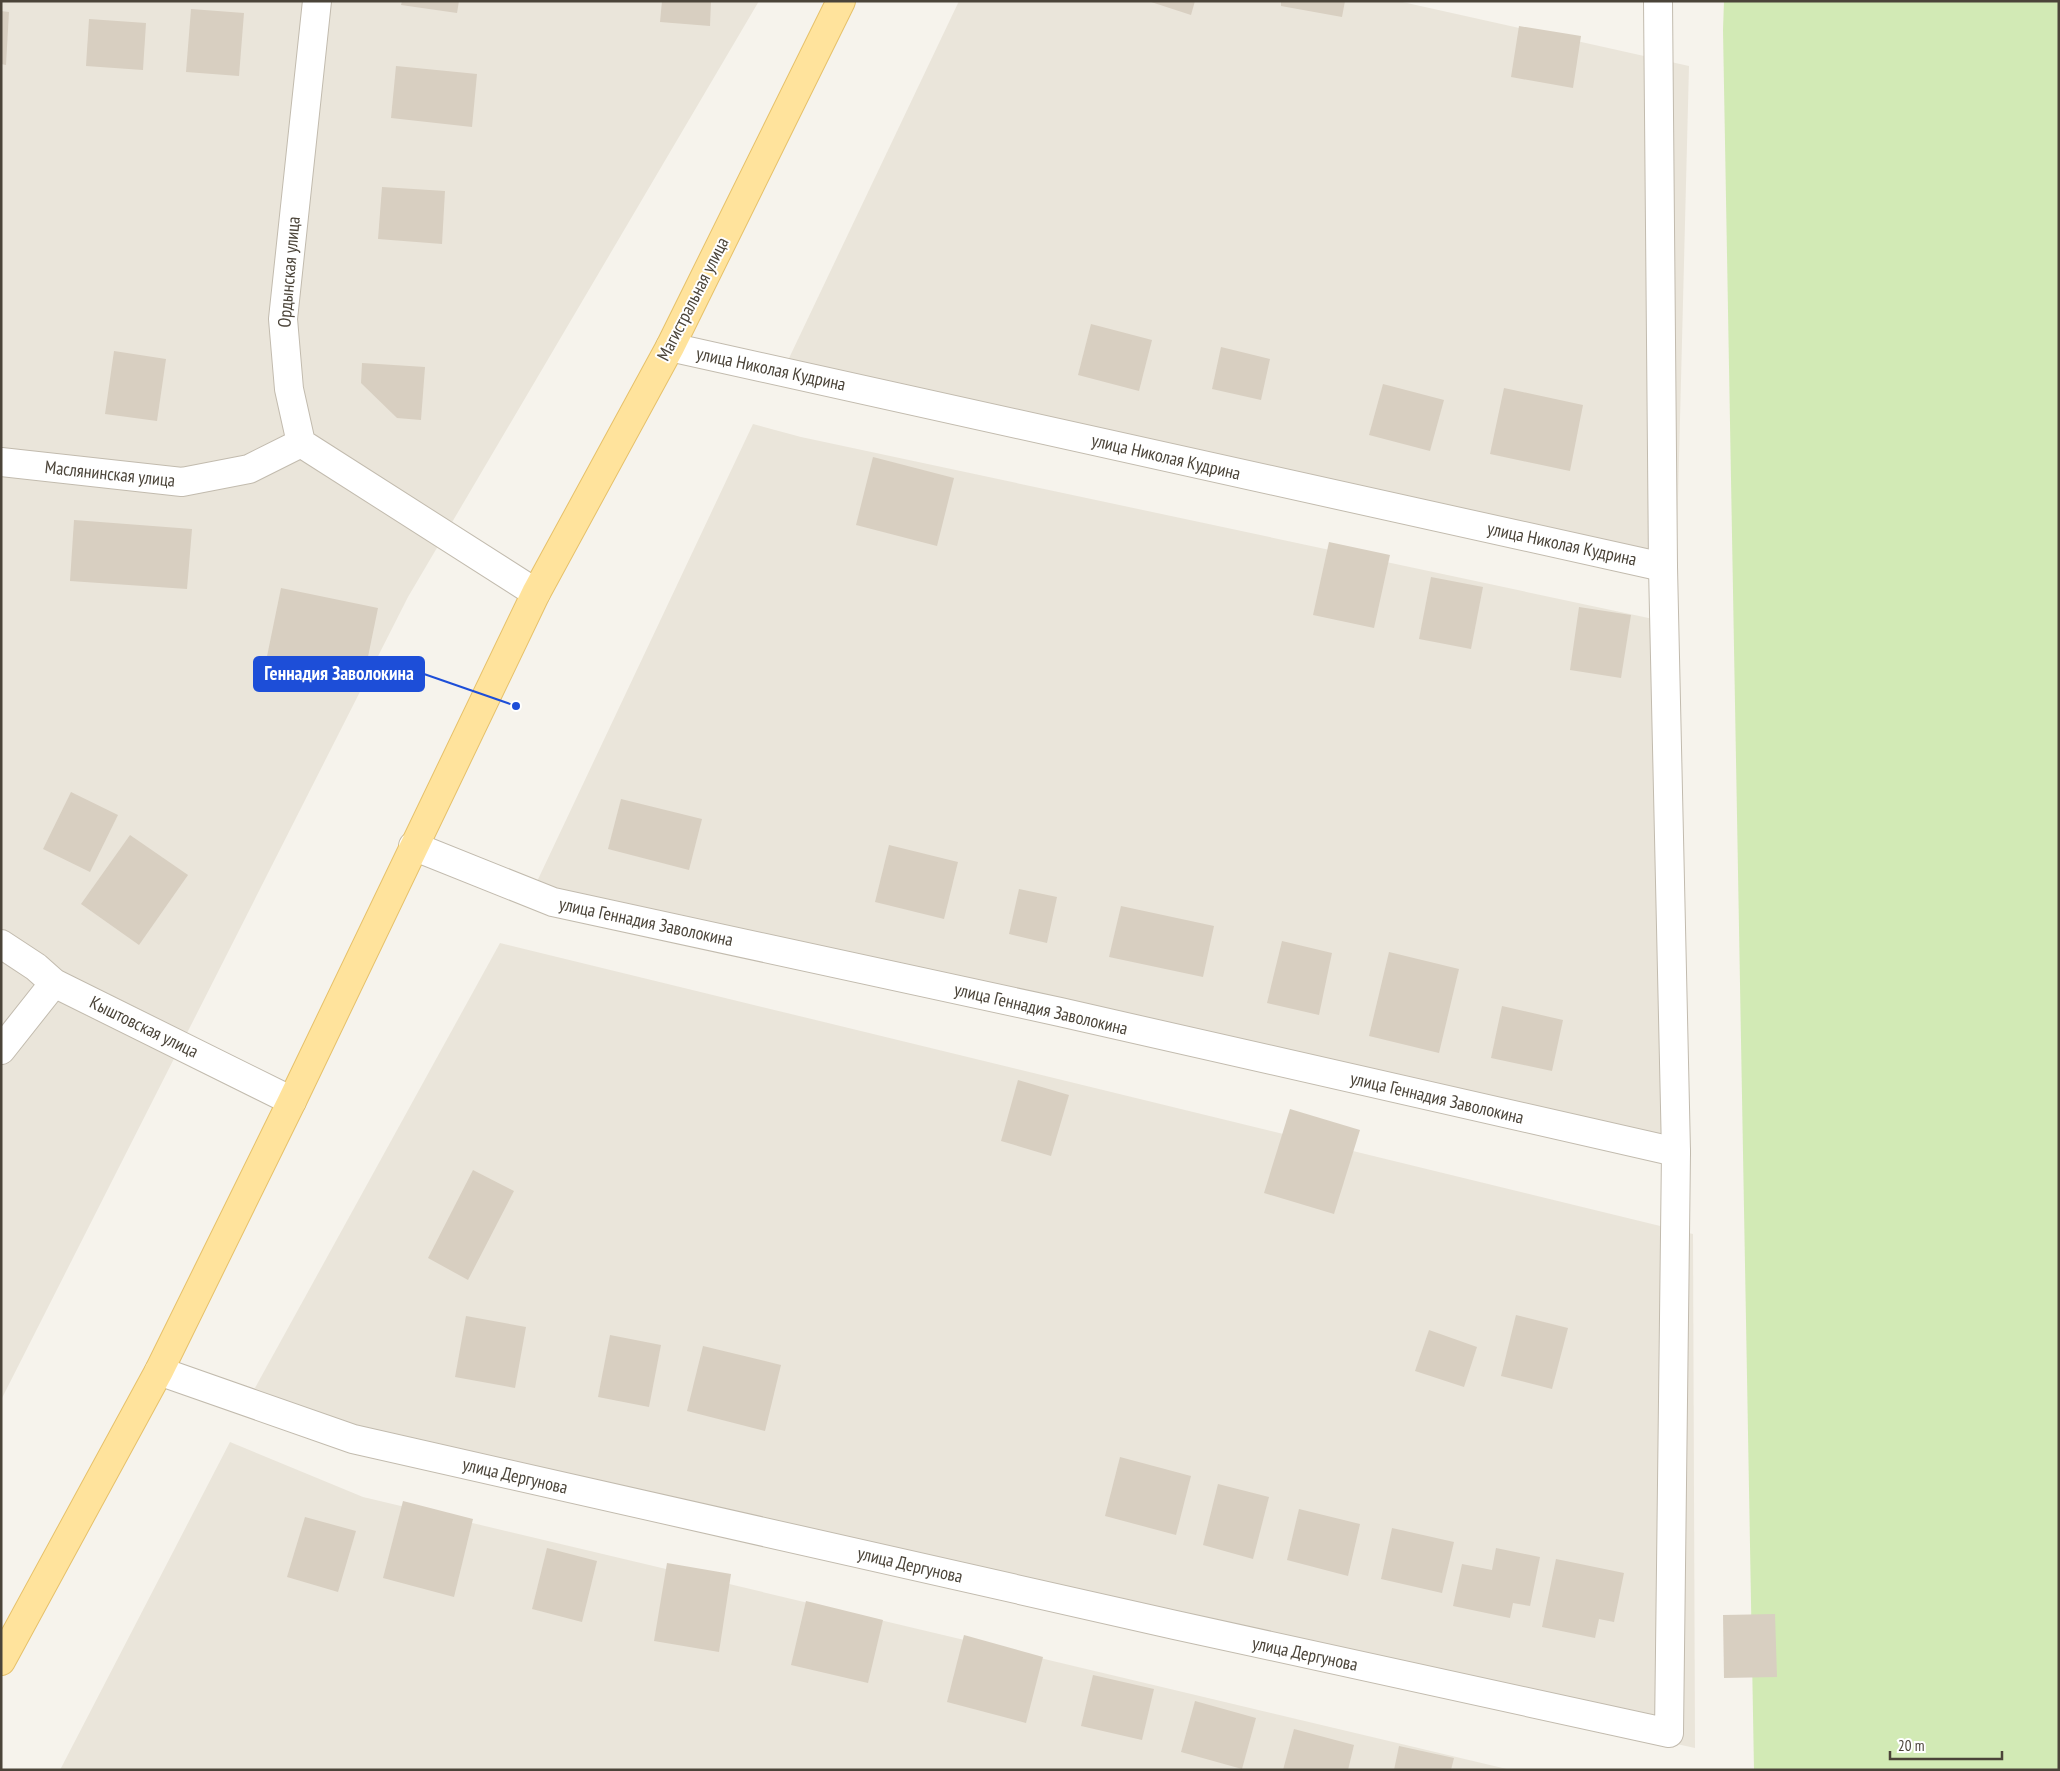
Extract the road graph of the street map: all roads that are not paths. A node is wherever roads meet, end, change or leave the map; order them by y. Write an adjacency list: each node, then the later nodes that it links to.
1 (316, 1): 5 (street, Ордынская улица)
2 (841, 1): 4 (main road, Магистральная улица)
3 (1658, 1): 7 (street)
4 (670, 346): 7 (street, улица Николая Кудрина); 8 (main road, Магистральная улица)
5 (301, 443): 6 (street, Маслянинская улица); 8 (street)
6 (1, 462)
7 (1663, 567): 14 (street)
8 (536, 593): 9 (main road, Магистральная улица)
9 (413, 846): 13 (main road, Магистральная улица); 14 (street, улица Геннадия Заволокина)
10 (1, 944): 11 (street, Кыштовская улица)
11 (54, 983): 12 (street); 13 (street, Кыштовская улица)
12 (1, 1050)
13 (292, 1101): 15 (main road, Магистральная улица)
14 (1676, 1152): 15 (street, улица Дергунова)
15 (159, 1371): 16 (main road, Магистральная улица)
16 (1, 1661)

